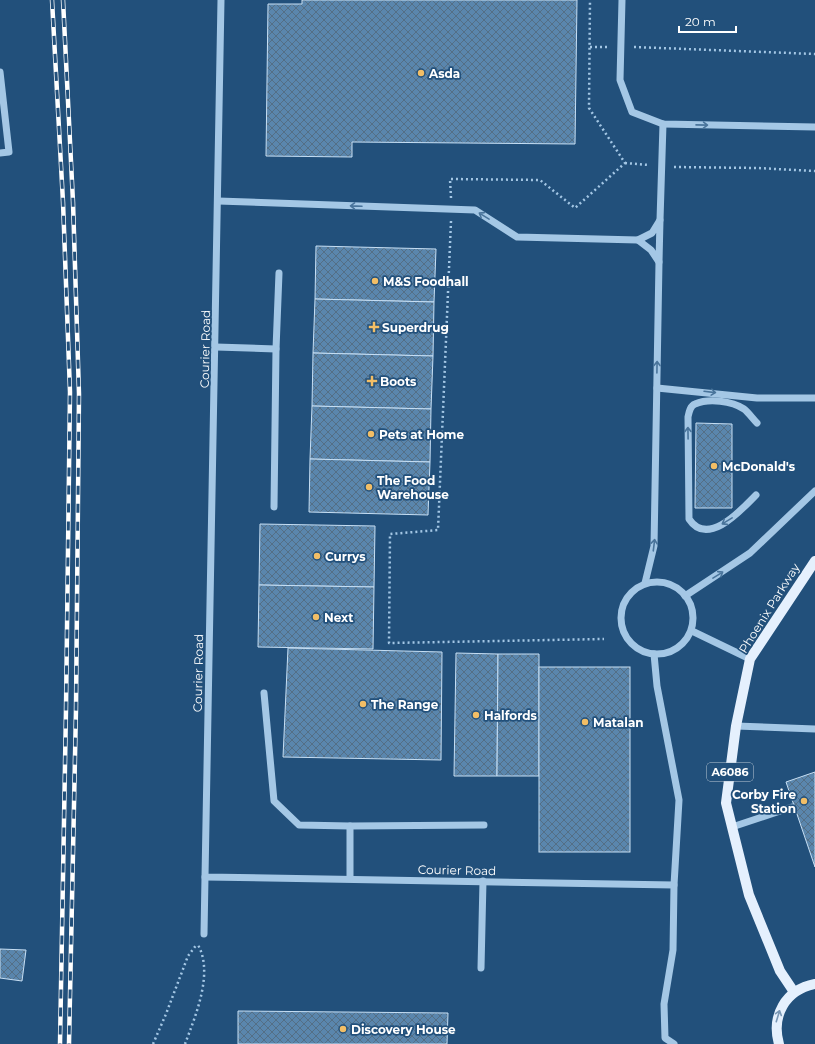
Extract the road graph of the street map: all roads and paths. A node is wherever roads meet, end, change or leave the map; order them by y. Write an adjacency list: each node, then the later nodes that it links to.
1 (221, 0): 14 (street, Courier Road)
2 (590, 0): 4 (path)
3 (622, 0): 5 (street)
4 (590, 47): 5 (path); 11 (path)
5 (621, 47): 6 (path); 8 (street)
6 (815, 54)
7 (0, 72): 10 (street)
8 (663, 124): 9 (street, one-way to 9); 12 (street)
9 (815, 127)
10 (0, 153)
11 (625, 163): 12 (path); 15 (path)
12 (662, 167): 13 (path); 16 (street)
13 (815, 172)
14 (218, 201): 15 (street, one-way to 14); 20 (street, Courier Road)
15 (451, 210): 17 (street, one-way to 15); 32 (path)
16 (660, 220): 17 (street); 18 (street)
17 (638, 240): 18 (street)
18 (659, 262): 22 (street, one-way to 18)
19 (279, 273): 21 (street)
20 (216, 347): 21 (street); 42 (street, Courier Road)
21 (276, 349): 27 (street)
22 (657, 388): 23 (street, one-way to 23); 29 (street, one-way to 22)
23 (815, 398)
24 (757, 423): 26 (street, one-way to 24)
25 (815, 491): 30 (street, one-way to 25)
26 (756, 495)
27 (274, 507)
28 (815, 560): 34 (main road, Phoenix Parkway / A6086)
29 (645, 584): 30 (street); 33 (street)
30 (685, 596): 31 (street)
31 (692, 632): 33 (street); 34 (street)
32 (604, 639)
33 (654, 654): 45 (street)
34 (750, 659): 36 (main road, Phoenix Parkway / A6086)
35 (264, 693): 40 (street)
36 (736, 726): 37 (street); 41 (main road, Phoenix Parkway / A6086)
37 (815, 729)
38 (792, 807): 41 (street)
39 (484, 825): 40 (street)
40 (350, 826): 43 (street)
41 (732, 827): 50 (main road, Phoenix Parkway / A6086)
42 (205, 877): 43 (street, Courier Road); 46 (street)
43 (350, 878): 44 (street, Courier Road)
44 (483, 881): 45 (street, Courier Road); 48 (street)
45 (674, 885): 53 (street)
46 (204, 934): 47 (path)
47 (197, 943): 51 (path); 52 (path)
48 (481, 968)
49 (815, 984): 50 (main road)
50 (794, 992): 54 (main road, one-way to 50)
51 (152, 1044)
52 (185, 1044)
53 (674, 1044)
54 (779, 1044)

